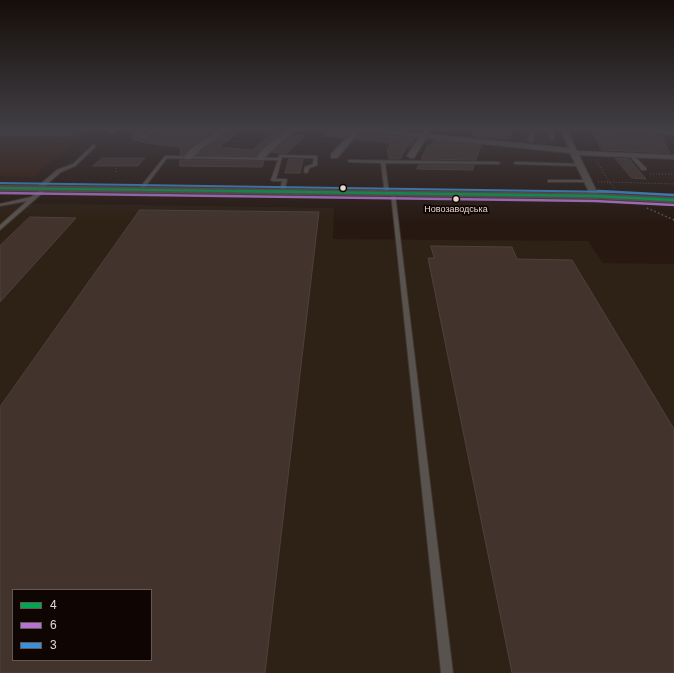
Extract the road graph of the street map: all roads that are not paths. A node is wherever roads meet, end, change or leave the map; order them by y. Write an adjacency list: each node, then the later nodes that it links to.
1 (79, 160): 18 (lane)
2 (163, 160): 17 (lane)
3 (280, 160): 19 (lane)
4 (316, 160): 13 (lane)
5 (578, 160): 11 (street)
6 (636, 160): 12 (lane)
7 (350, 161): 8 (lane)
8 (383, 161): 9 (lane); 20 (lane)
9 (498, 162)
10 (516, 163): 11 (lane)
11 (580, 165): 15 (street)
12 (644, 169)
13 (306, 172)
14 (550, 181): 15 (lane)
15 (587, 181): 21 (street)
16 (0, 188): 18 (street)
17 (140, 190): 18 (street); 19 (street)
18 (39, 192): 23 (lane); 24 (lane)
19 (282, 192): 20 (street)
20 (390, 194): 21 (street); 25 (lane)
21 (595, 196): 22 (street)
22 (674, 200)
23 (0, 205)
24 (0, 228)
25 (447, 673)

